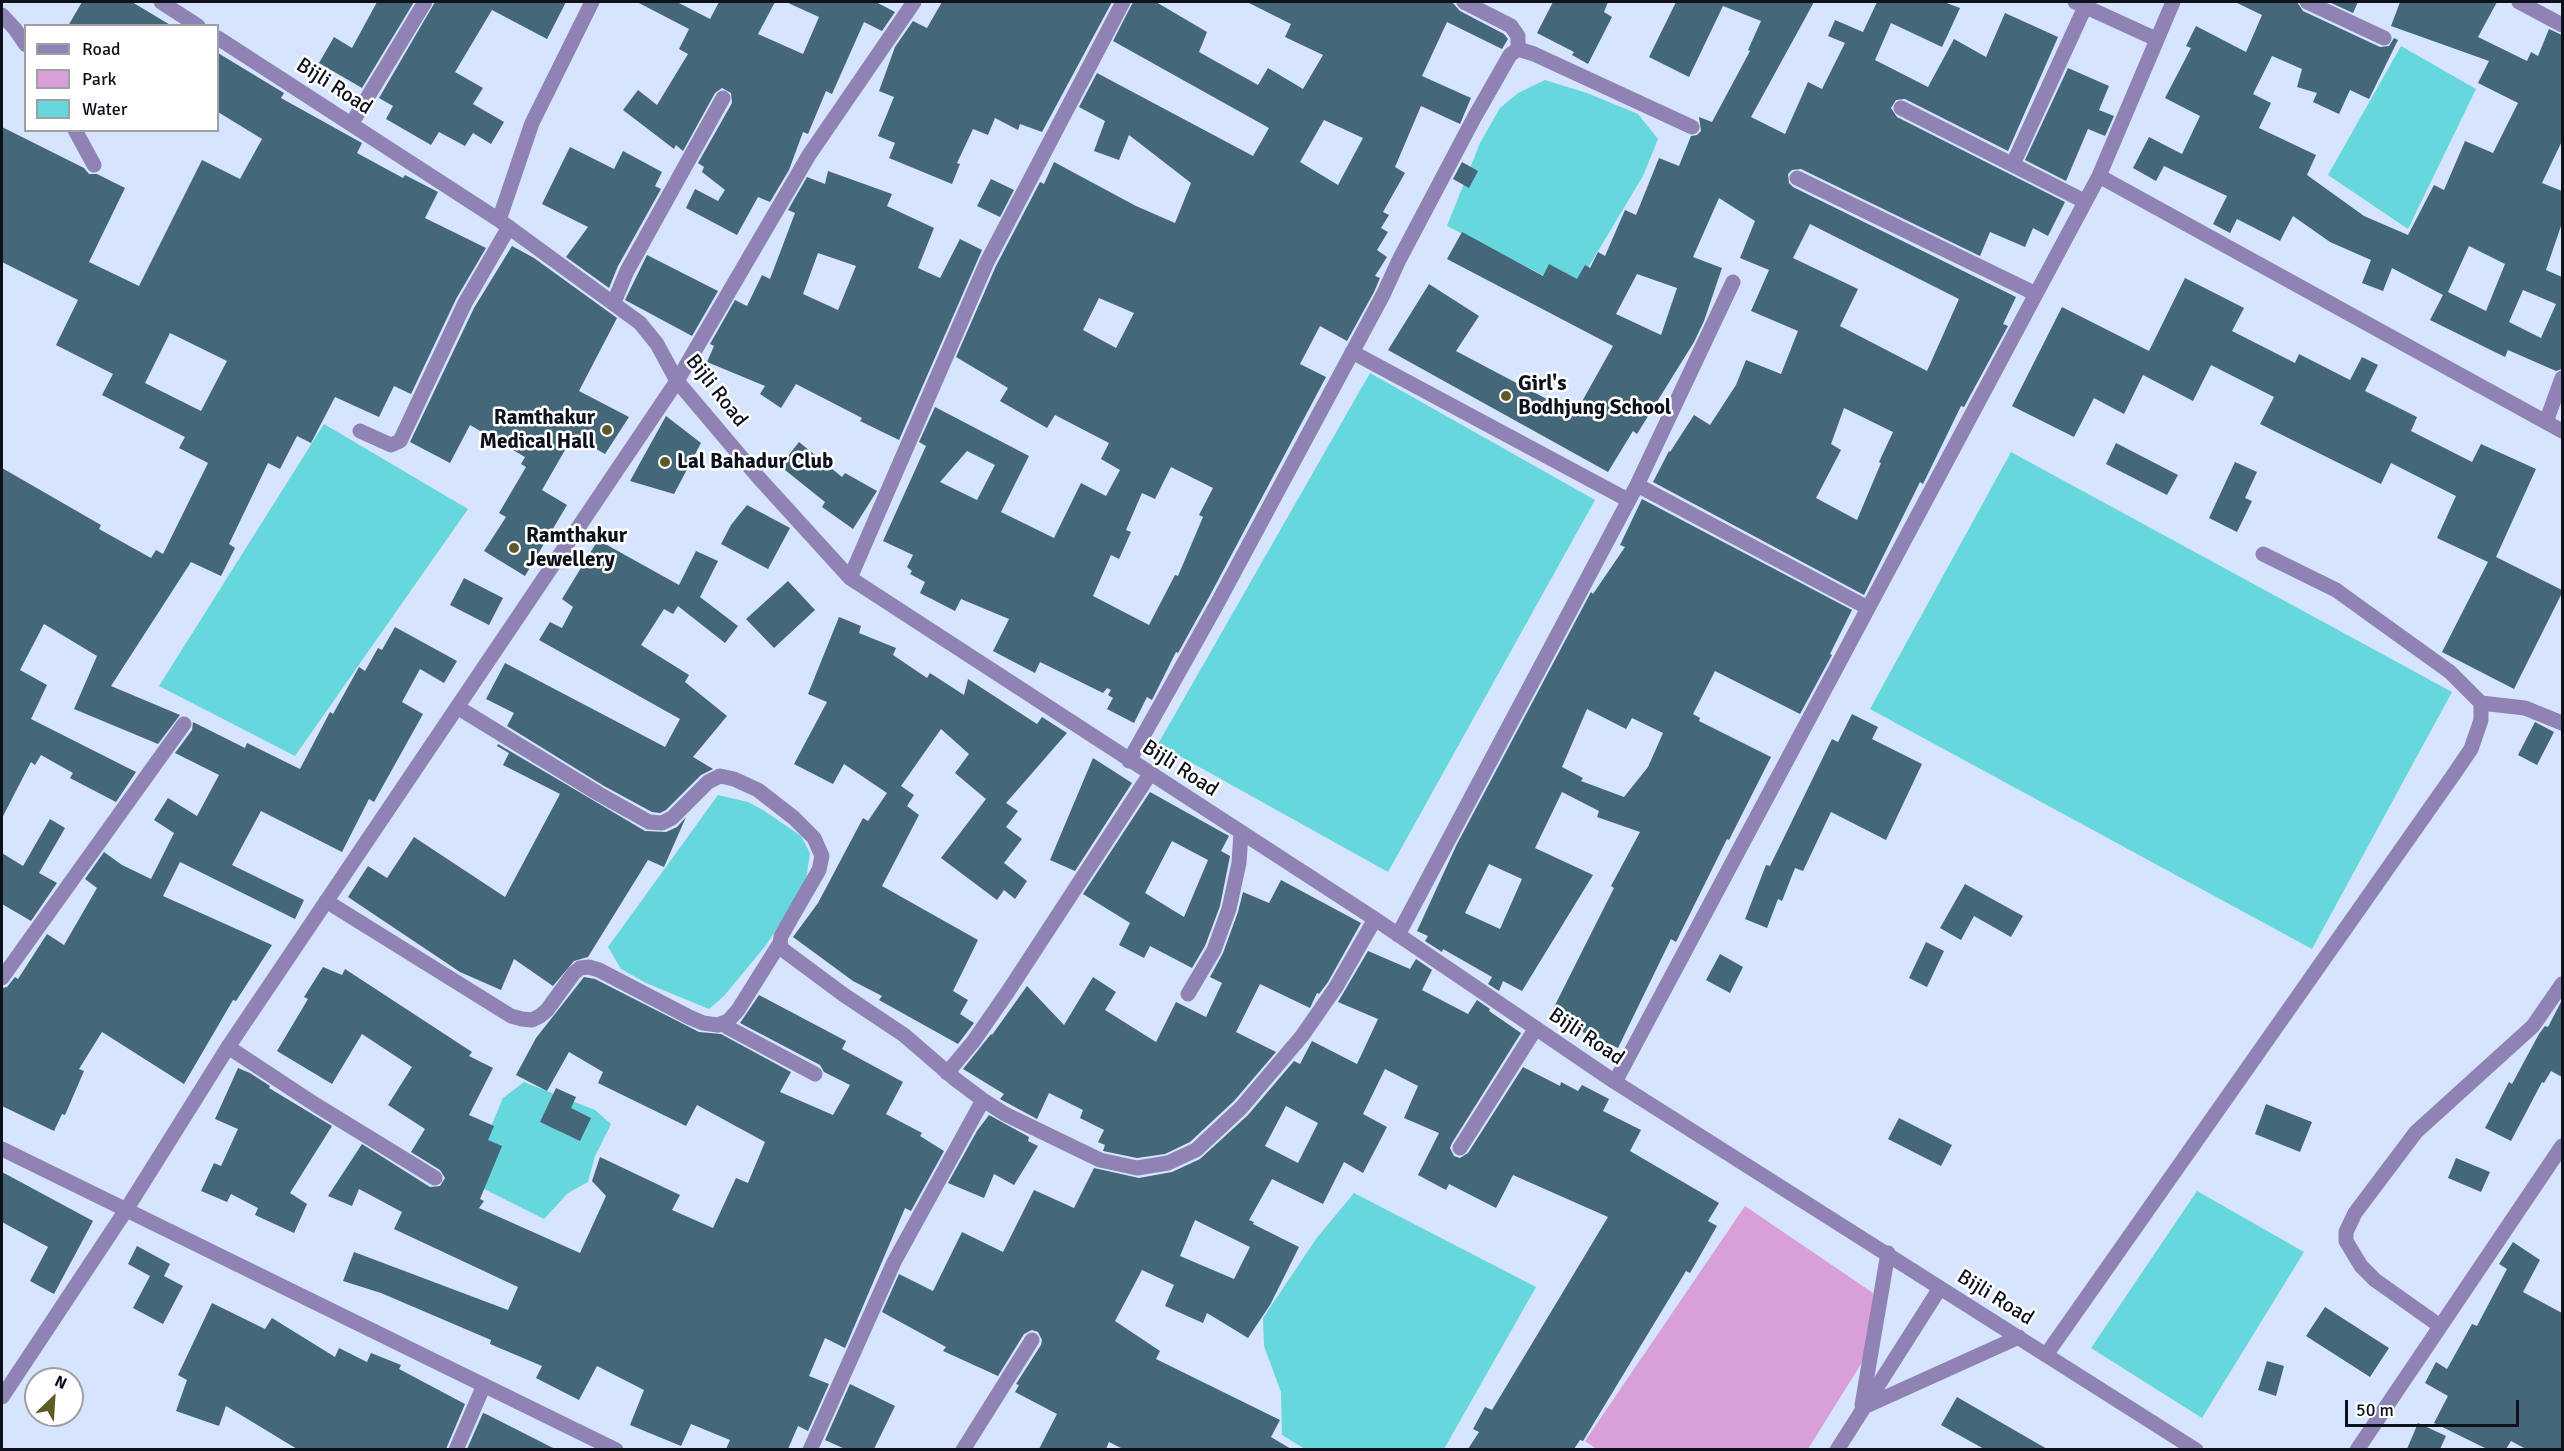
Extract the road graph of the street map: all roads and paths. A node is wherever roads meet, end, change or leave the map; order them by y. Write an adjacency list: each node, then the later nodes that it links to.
1 (161, 2): 11 (street)
2 (424, 2): 22 (street)
3 (592, 2): 30 (street)
4 (914, 2): 36 (street)
5 (1123, 2): 43 (street)
6 (1464, 2): 19 (street)
7 (2174, 2): 16 (street)
8 (2307, 2): 17 (street)
9 (2519, 2): 14 (street)
10 (2080, 4): 16 (street); 25 (street)
11 (180, 7): 13 (street)
12 (2, 15): 18 (street)
13 (196, 24)
14 (2562, 25)
15 (219, 39): 22 (street, Bijli Road)
16 (2156, 39): 27 (street)
17 (2384, 39)
18 (24, 42)
19 (1518, 49): 23 (street); 34 (street)
20 (723, 98): 33 (street)
21 (1901, 108): 25 (street)
22 (352, 123): 30 (street, Bijli Road)
23 (1692, 127)
24 (76, 132): 26 (street)
25 (2013, 164): 29 (street)
26 (93, 165)
27 (2099, 176): 29 (street); 37 (street)
28 (1797, 178): 32 (street)
29 (2084, 201): 32 (street)
30 (504, 223): 33 (street, Bijli Road); 38 (street)
31 (1733, 282): 40 (street)
32 (2036, 294): 44 (street)
33 (614, 302): 36 (street, Bijli Road)
34 (1352, 352): 41 (street); 49 (street)
35 (2562, 378): 37 (street)
36 (677, 381): 43 (street, Bijli Road); 46 (street)
37 (2546, 422): 39 (street)
38 (360, 431)
39 (2562, 431)
40 (1637, 485): 41 (street); 44 (street)
41 (1628, 500): 54 (street)
42 (2263, 554): 45 (street)
43 (850, 578): 49 (street, Bijli Road)
44 (1868, 608): 64 (street)
45 (2481, 703): 47 (street); 76 (street)
46 (457, 707): 52 (street); 55 (street)
47 (2562, 723)
48 (184, 724): 56 (street)
49 (1129, 761): 50 (street, Bijli Road)
50 (1150, 774): 51 (street, Bijli Road); 62 (street)
51 (1241, 833): 53 (street, Bijli Road); 58 (street)
52 (326, 901): 59 (street); 61 (street)
53 (1375, 919): 54 (street, Bijli Road); 65 (street)
54 (1398, 934): 60 (street, Bijli Road)
55 (780, 943): 59 (street); 62 (street)
56 (2, 978)
57 (2562, 984): 73 (street)
58 (1188, 994)
59 (728, 1021): 63 (street)
60 (1536, 1028): 64 (street, Bijli Road); 67 (street)
61 (228, 1047): 69 (street); 70 (street)
62 (948, 1073): 65 (street)
63 (815, 1074)
64 (1615, 1082): 71 (street, Bijli Road)
65 (983, 1100): 82 (street)
66 (2562, 1146): 73 (street)
67 (1460, 1148)
68 (2, 1149): 70 (street)
69 (435, 1178)
70 (126, 1210): 77 (street); 78 (street)
71 (1888, 1253): 72 (street, Bijli Road); 79 (street)
72 (1940, 1288): 74 (street, Bijli Road); 79 (street)
73 (2440, 1326): 86 (street)
74 (2019, 1337): 76 (street, Bijli Road); 79 (street)
75 (1032, 1340): 83 (street)
76 (2046, 1355): 85 (street, Bijli Road)
77 (484, 1385): 80 (street); 81 (street)
78 (2, 1397)
79 (1861, 1408): 84 (street)
80 (456, 1449)
81 (616, 1449)
82 (810, 1449)
83 (963, 1449)
84 (1837, 1449)
85 (2196, 1449)
86 (2357, 1449)

